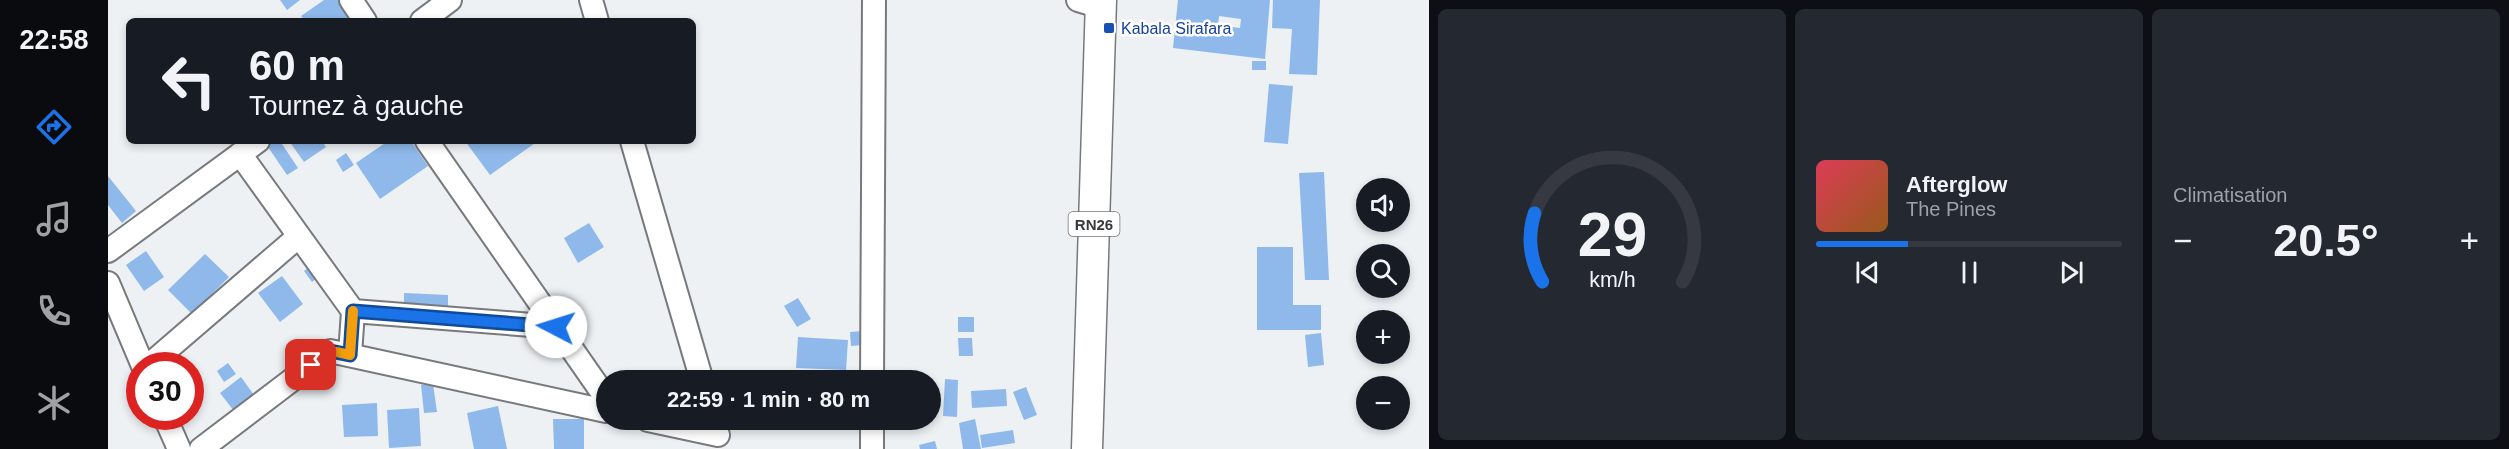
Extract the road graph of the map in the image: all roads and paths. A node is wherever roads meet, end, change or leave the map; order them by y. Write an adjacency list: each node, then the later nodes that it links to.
1 (351, 0): 6 (street)
2 (450, 0): 7 (street)
3 (591, 0): 8 (street)
4 (874, 0): 21 (street)
5 (1093, 2): 31 (main road, RN26)
6 (363, 18)
7 (426, 18)
8 (596, 18)
9 (429, 144): 16 (street)
10 (633, 144): 20 (street)
11 (249, 148): 12 (street); 13 (street)
12 (299, 236): 15 (street); 18 (street)
13 (108, 251)
14 (108, 283): 17 (street)
15 (353, 311): 16 (street); 19 (street)
16 (556, 327): 22 (street)
17 (137, 352)
18 (164, 352)
19 (350, 355): 23 (street); 29 (street)
20 (699, 370)
21 (872, 370)
22 (596, 385)
23 (596, 409)
24 (171, 430): 28 (street)
25 (695, 430): 27 (street)
26 (872, 430): 30 (street)
27 (718, 435)
28 (179, 449)
29 (201, 449)
30 (872, 449)
31 (1087, 449)

